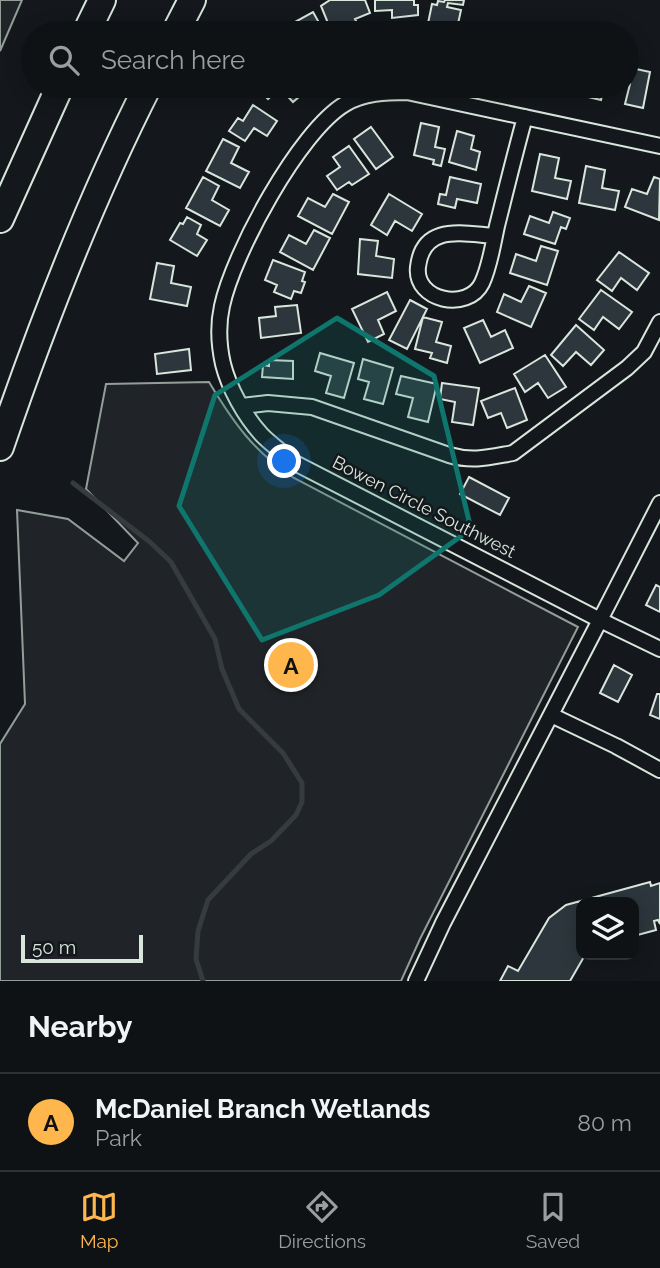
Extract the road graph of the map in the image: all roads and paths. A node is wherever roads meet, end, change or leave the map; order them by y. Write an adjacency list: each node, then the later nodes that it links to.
1 (192, 0): 4 (highway)
2 (102, 1): 3 (highway)
3 (92, 21)
4 (181, 21)
5 (55, 98): 11 (highway)
6 (143, 98): 15 (highway)
7 (363, 98): 14 (street, Bowen Circle Southwest)
8 (435, 98): 9 (street, Bowen Circle Southwest)
9 (525, 117): 10 (street, Bowen Circle Southwest); 12 (street)
10 (660, 146)
11 (0, 219)
12 (495, 236): 12 (street)
13 (660, 322): 14 (street)
14 (242, 406): 17 (street, Bowen Circle Southwest)
15 (0, 447)
16 (660, 503): 17 (street)
17 (600, 620): 18 (street, Bowen Circle Southwest); 19 (street)
18 (660, 649)
19 (551, 715): 20 (street); 21 (street)
20 (660, 769)
21 (416, 981)

